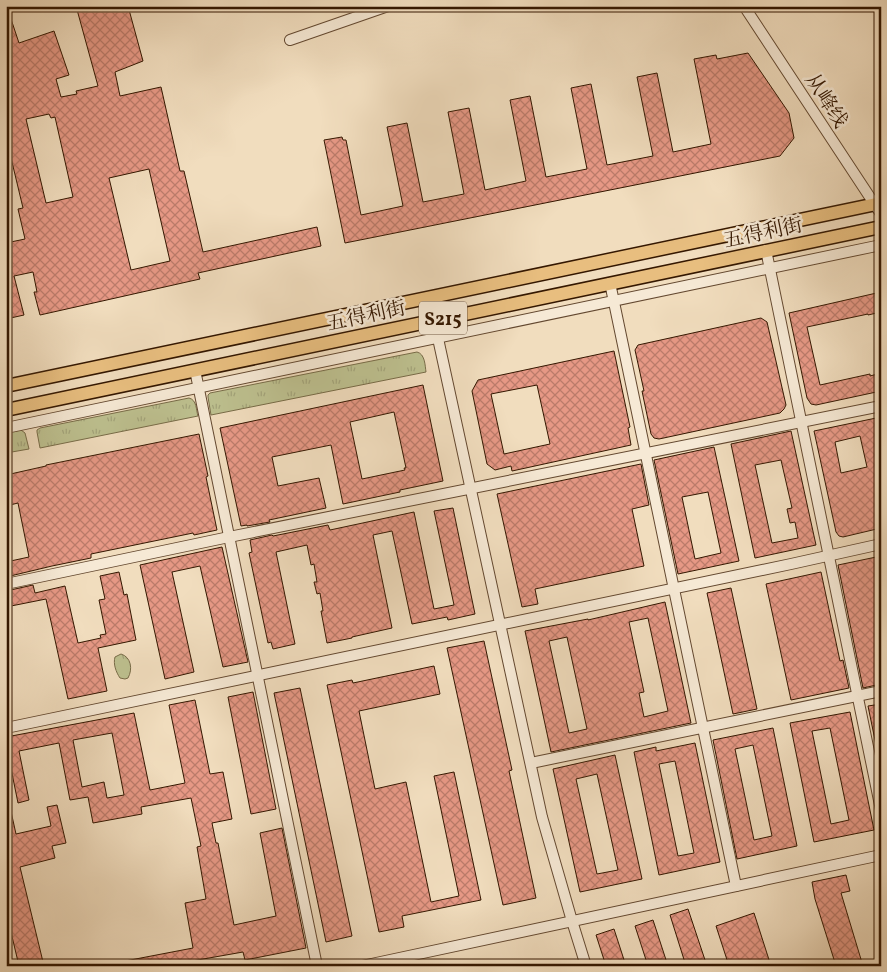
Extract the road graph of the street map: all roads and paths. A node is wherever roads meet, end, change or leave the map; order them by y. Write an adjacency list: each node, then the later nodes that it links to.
1 (388, 6): 3 (street)
2 (744, 6): 4 (street, 从峰线)
3 (290, 40)
4 (879, 207): 14 (main road, 五得利街 / S215)
5 (881, 226): 7 (main road, 五得利街 / S215)
6 (881, 245): 8 (street)
7 (766, 250): 8 (street); 9 (main road, 五得利街 / S215)
8 (770, 268): 10 (street); 18 (street)
9 (610, 283): 10 (street); 11 (main road, 五得利街 / S215)
10 (614, 301): 12 (street); 20 (street)
11 (434, 320): 12 (street); 13 (main road, 五得利街 / S215)
12 (438, 338): 15 (street); 21 (street)
13 (195, 370): 15 (street); 17 (main road, 五得利街 / S215)
14 (6, 386)
15 (198, 388): 19 (street); 22 (street)
16 (881, 406): 18 (street)
17 (6, 410)
18 (801, 422): 20 (street); 24 (street)
19 (6, 428)
20 (646, 453): 21 (street); 26 (street)
21 (471, 488): 22 (street); 27 (street)
22 (229, 537): 25 (street); 28 (street)
23 (881, 544): 24 (street)
24 (829, 555): 26 (street); 30 (street)
25 (6, 584)
26 (674, 588): 27 (street); 32 (street)
27 (501, 624): 28 (street); 33 (street)
28 (258, 675): 31 (street); 38 (street)
29 (881, 691): 30 (street)
30 (858, 696): 32 (street); 34 (street)
31 (6, 728)
32 (703, 728): 33 (street); 36 (street)
33 (531, 763): 37 (street)
34 (881, 810)
35 (881, 856): 36 (street)
36 (736, 886): 37 (street)
37 (572, 921): 39 (street); 40 (street)
38 (318, 966)
39 (362, 966)
40 (586, 966)

